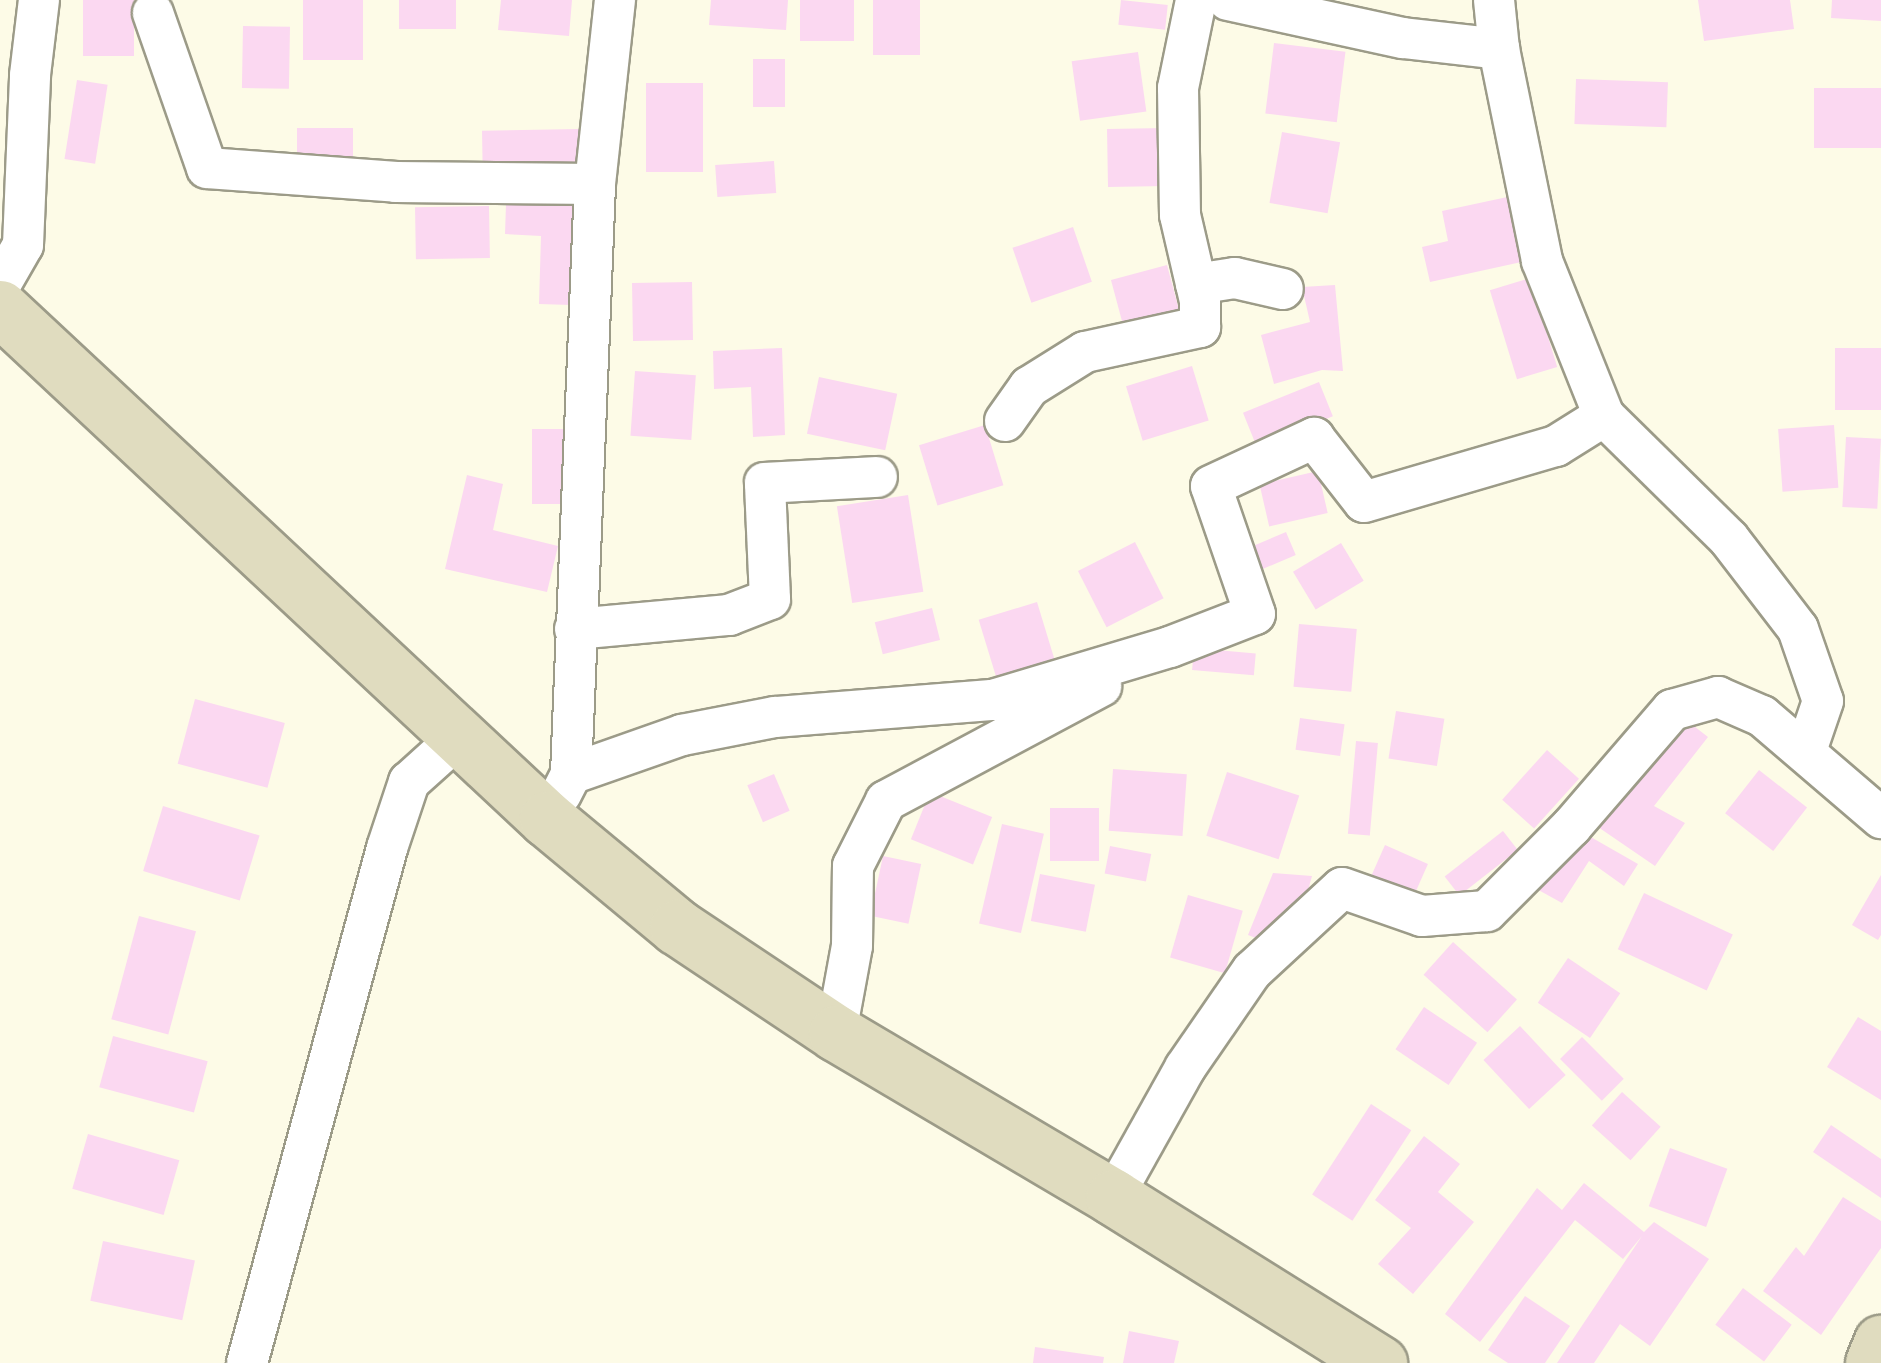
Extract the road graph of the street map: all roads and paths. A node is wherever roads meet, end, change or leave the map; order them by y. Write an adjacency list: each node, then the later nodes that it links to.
1 (39, 0): 10 (street)
2 (615, 0): 8 (street)
3 (1196, 0): 9 (street)
4 (1228, 0): 7 (street)
5 (1494, 0): 7 (street)
6 (153, 13): 8 (street)
7 (1499, 48): 13 (street)
8 (594, 184): 16 (street)
9 (1196, 284): 11 (street); 14 (street)
10 (0, 285)
11 (1284, 289)
12 (0, 308): 18 (main road)
13 (1604, 416): 17 (street); 19 (street)
14 (1005, 421)
15 (877, 477): 16 (street)
16 (574, 629): 20 (street)
17 (1170, 647): 20 (street); 22 (street)
18 (459, 737): 20 (main road); 25 (street)
19 (1806, 751): 21 (street); 23 (street)
20 (559, 797): 22 (main road)
21 (1881, 818)
22 (836, 1033): 23 (main road)
23 (1114, 1197): 26 (main road)
24 (1881, 1343): 27 (main road)
25 (247, 1363)
26 (1379, 1363)
27 (1873, 1363)

